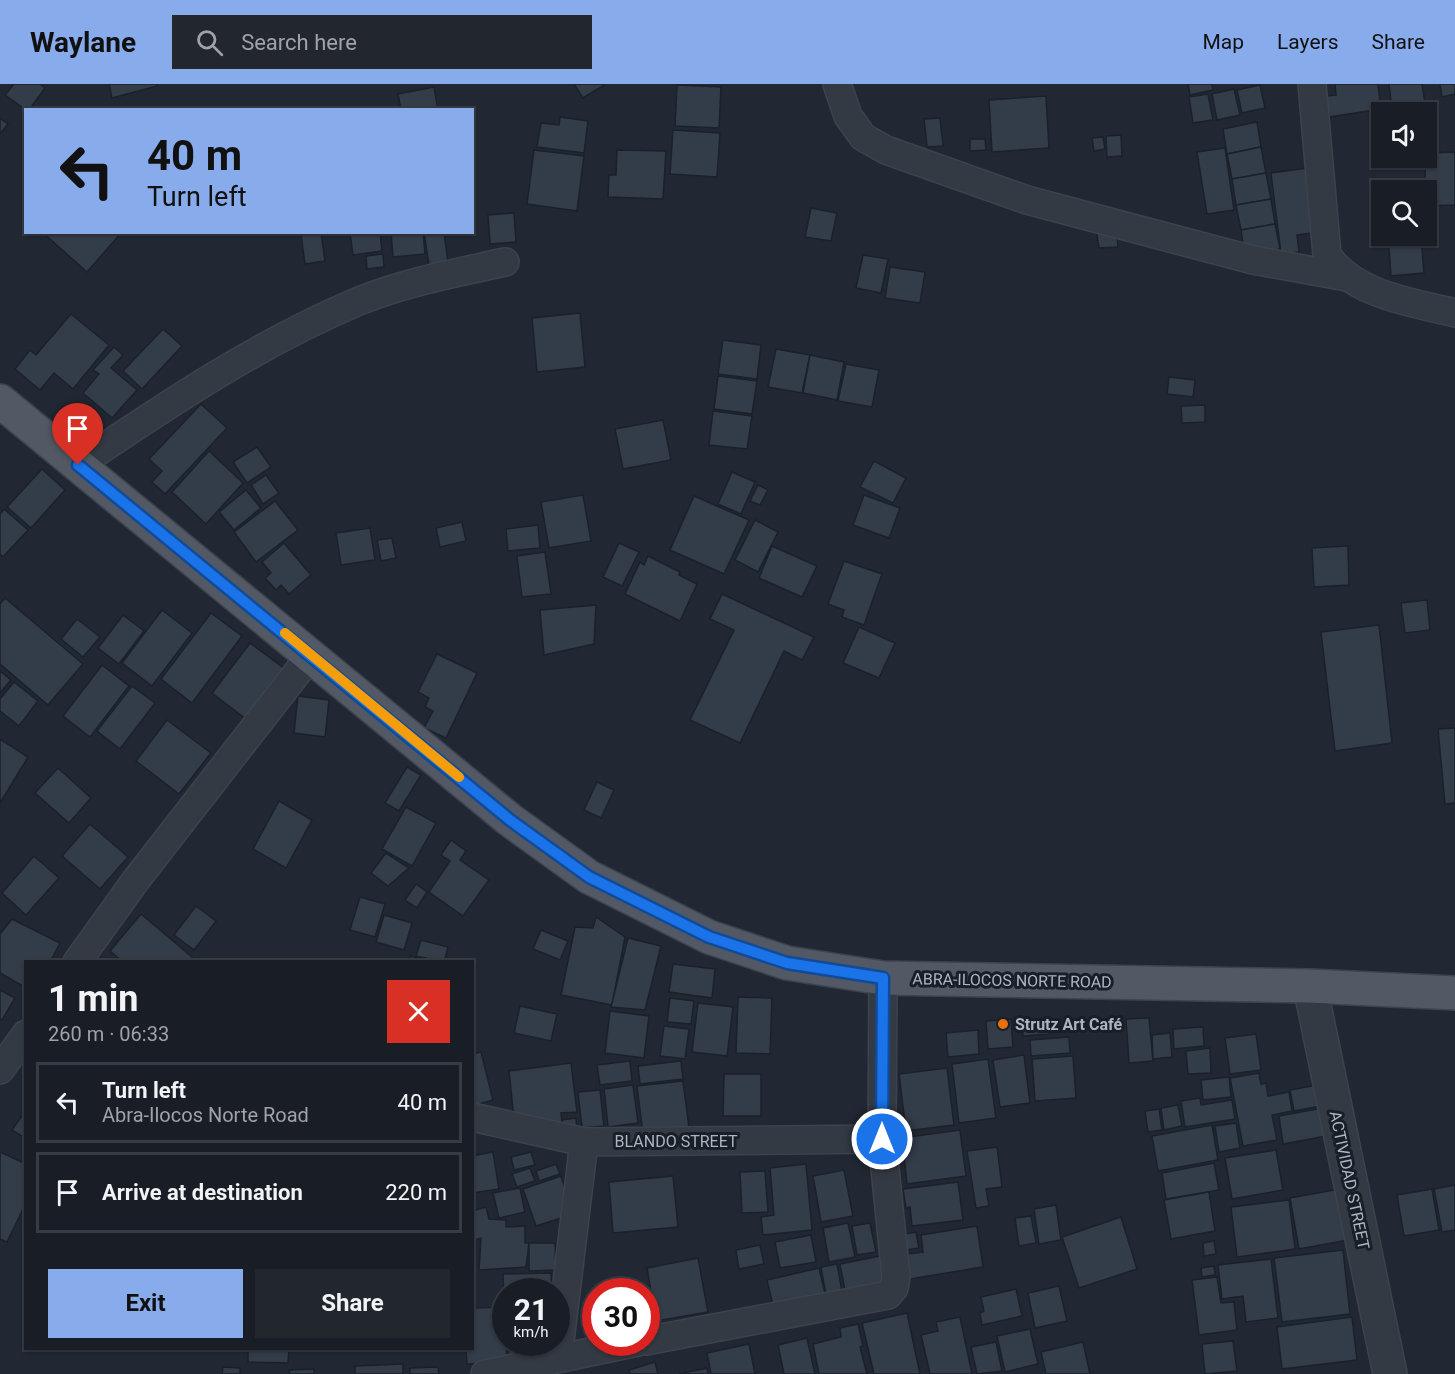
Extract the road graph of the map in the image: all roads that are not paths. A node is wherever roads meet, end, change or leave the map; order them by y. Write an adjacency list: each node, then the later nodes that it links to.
1 (837, 84): 4 (street)
2 (1312, 84): 4 (street)
3 (505, 262): 7 (street)
4 (1347, 277): 5 (street)
5 (1455, 313)
6 (0, 401): 7 (main road, ABRA-ILOCOS NORTE ROAD)
7 (78, 465): 8 (main road, ABRA-ILOCOS NORTE ROAD)
8 (311, 655): 9 (street); 10 (main road, ABRA-ILOCOS NORTE ROAD)
9 (78, 960)
10 (883, 978): 11 (main road, ABRA-ILOCOS NORTE ROAD); 16 (street)
11 (1310, 986): 12 (main road, ABRA-ILOCOS NORTE ROAD); 22 (street, ACTIVIDAD STREET)
12 (1455, 993)
13 (24, 1037): 14 (street)
14 (0, 1070)
15 (474, 1117): 17 (street, BLANDO STREET)
16 (882, 1139): 17 (street, BLANDO STREET); 18 (street)
17 (584, 1142): 20 (street)
18 (660, 1338)
19 (582, 1353): 20 (street)
20 (558, 1358): 21 (street)
21 (485, 1374)
22 (1390, 1374)

